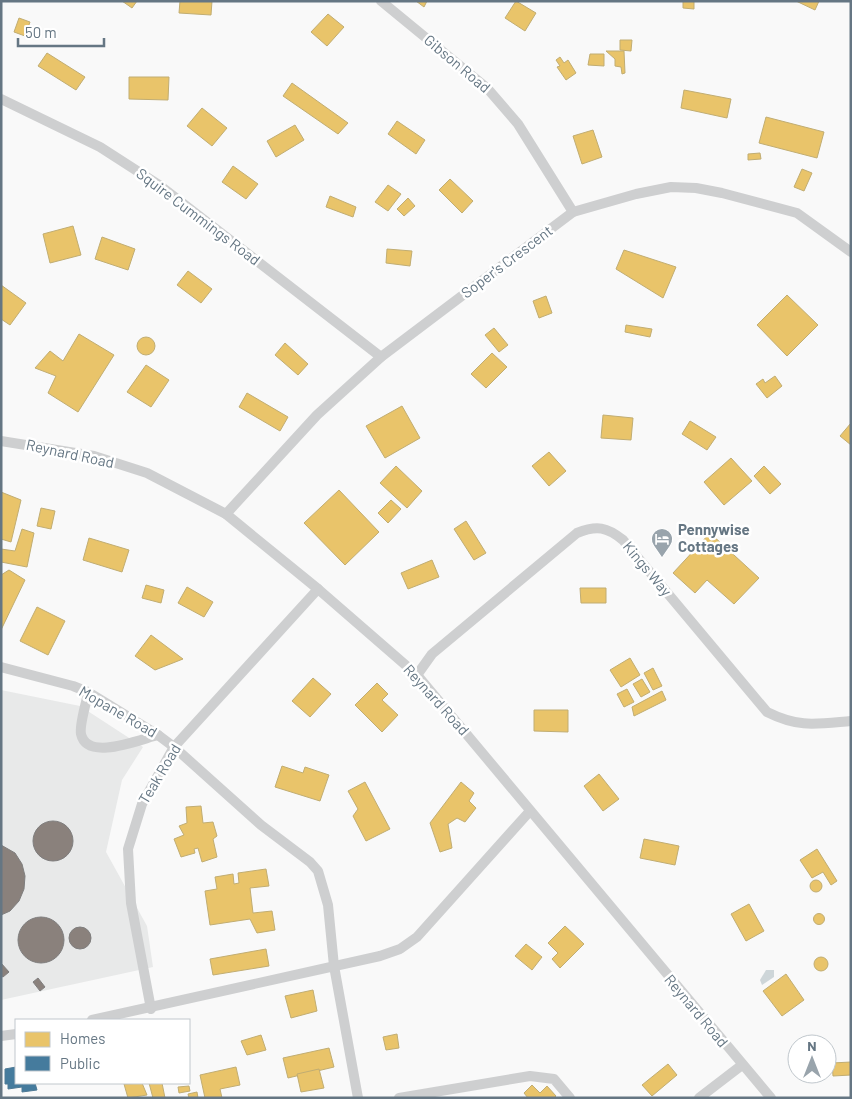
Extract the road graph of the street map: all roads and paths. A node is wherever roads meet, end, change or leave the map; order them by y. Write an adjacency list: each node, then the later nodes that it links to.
1 (381, 1): 3 (street, Gibson Road)
2 (1, 99): 5 (street, Squire Cummings Road)
3 (573, 212): 4 (street, Soper's Crescent); 5 (street, Soper's Crescent)
4 (851, 252)
5 (382, 356): 7 (street, Soper's Crescent)
6 (1, 441): 7 (street, Reynard Road)
7 (226, 514): 8 (street, Reynard Road)
8 (318, 589): 10 (street, Reynard Road); 14 (street, Teak Road)
9 (1, 668): 11 (street, Mopane Road)
10 (417, 675): 12 (street, Kings Way); 15 (street, Reynard Road)
11 (88, 692): 13 (street, Mopane Road); 13 (street)
12 (851, 721)
13 (158, 734): 14 (street, Mopane Road)
14 (174, 747): 16 (street, Mopane Road); 17 (street, Teak Road)
15 (530, 811): 16 (street); 21 (street, Reynard Road)
16 (334, 966): 17 (street); 22 (street, Mopane Road)
17 (151, 1009): 18 (street)
18 (97, 1019)
19 (15, 1034): 20 (street)
20 (1, 1036)
21 (742, 1065): 25 (street); 26 (street, Reynard Road)
22 (358, 1098)
23 (399, 1098): 24 (street)
24 (570, 1098)
25 (699, 1098)
26 (771, 1098)

